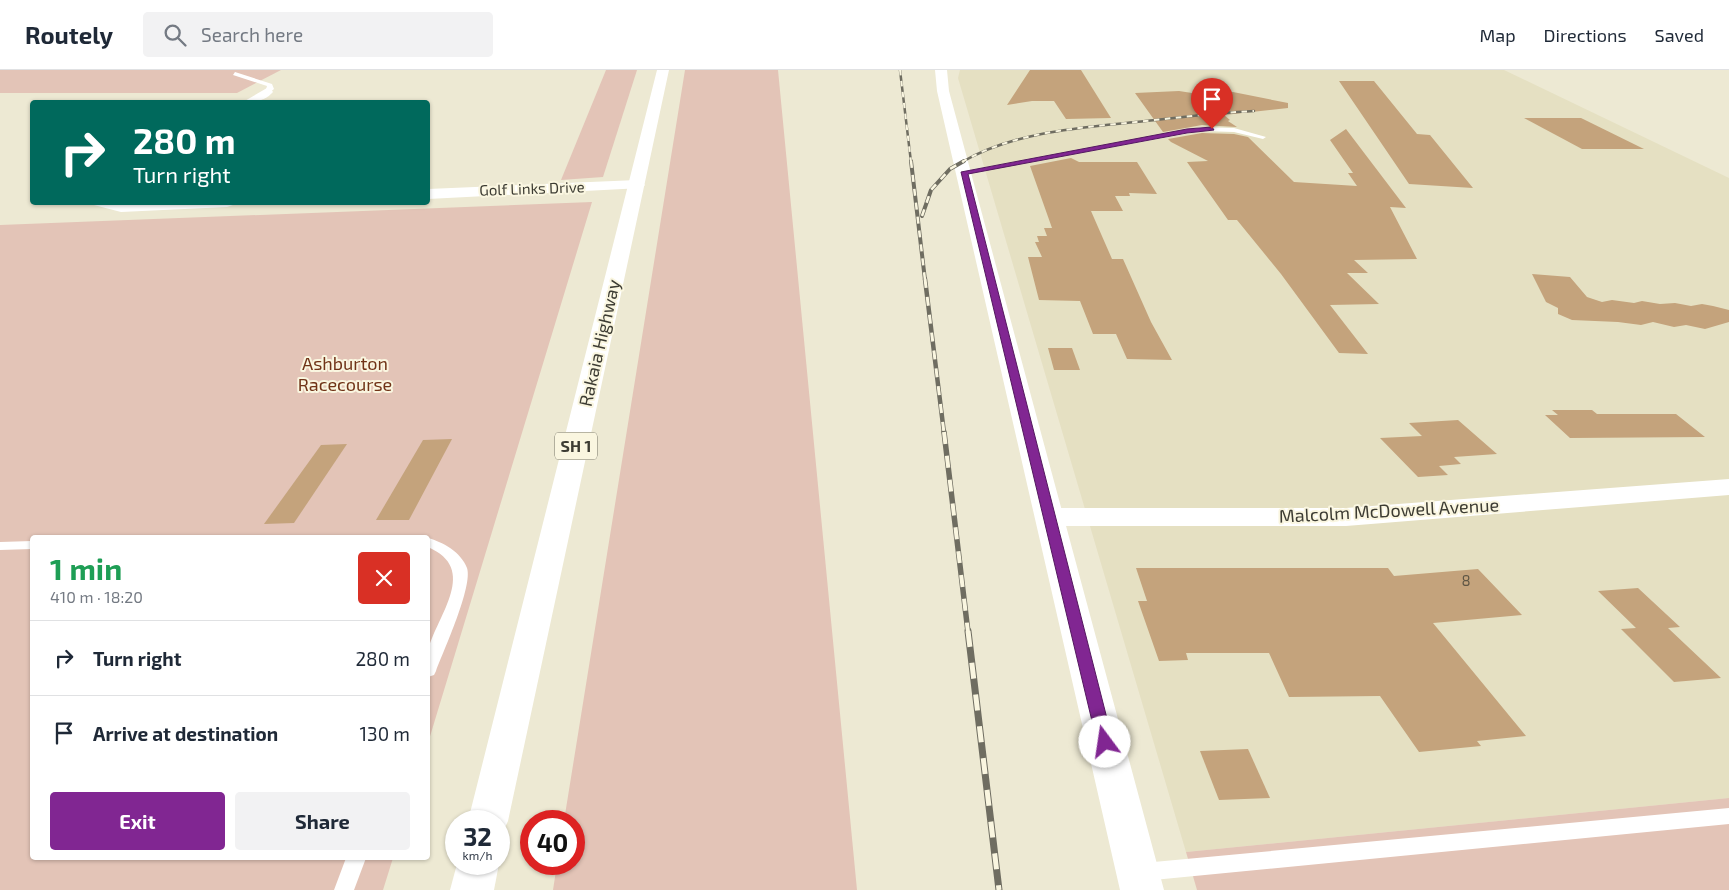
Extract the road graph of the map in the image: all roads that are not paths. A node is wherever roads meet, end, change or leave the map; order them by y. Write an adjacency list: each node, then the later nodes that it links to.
1 (663, 70): 8 (main road, Rakaia Highway / SH 1)
2 (941, 70): 7 (main road)
3 (235, 74): 4 (lane)
4 (267, 92): 5 (street)
5 (253, 100)
6 (1263, 137): 7 (lane)
7 (964, 172): 13 (main road)
8 (637, 185): 9 (street, Golf Links Drive); 18 (main road, Rakaia Highway / SH 1)
9 (430, 194)
10 (113, 205): 11 (street)
11 (163, 205)
12 (1729, 488): 13 (street, Malcolm McDowell Avenue)
13 (1049, 517): 22 (main road)
14 (430, 543): 17 (lane)
15 (30, 545): 16 (lane)
16 (0, 546)
17 (430, 666)
18 (491, 810)
19 (1729, 816): 22 (lane)
20 (355, 860): 23 (lane)
21 (475, 875): 24 (main road)
22 (1140, 881)
23 (344, 890)
24 (472, 890)

